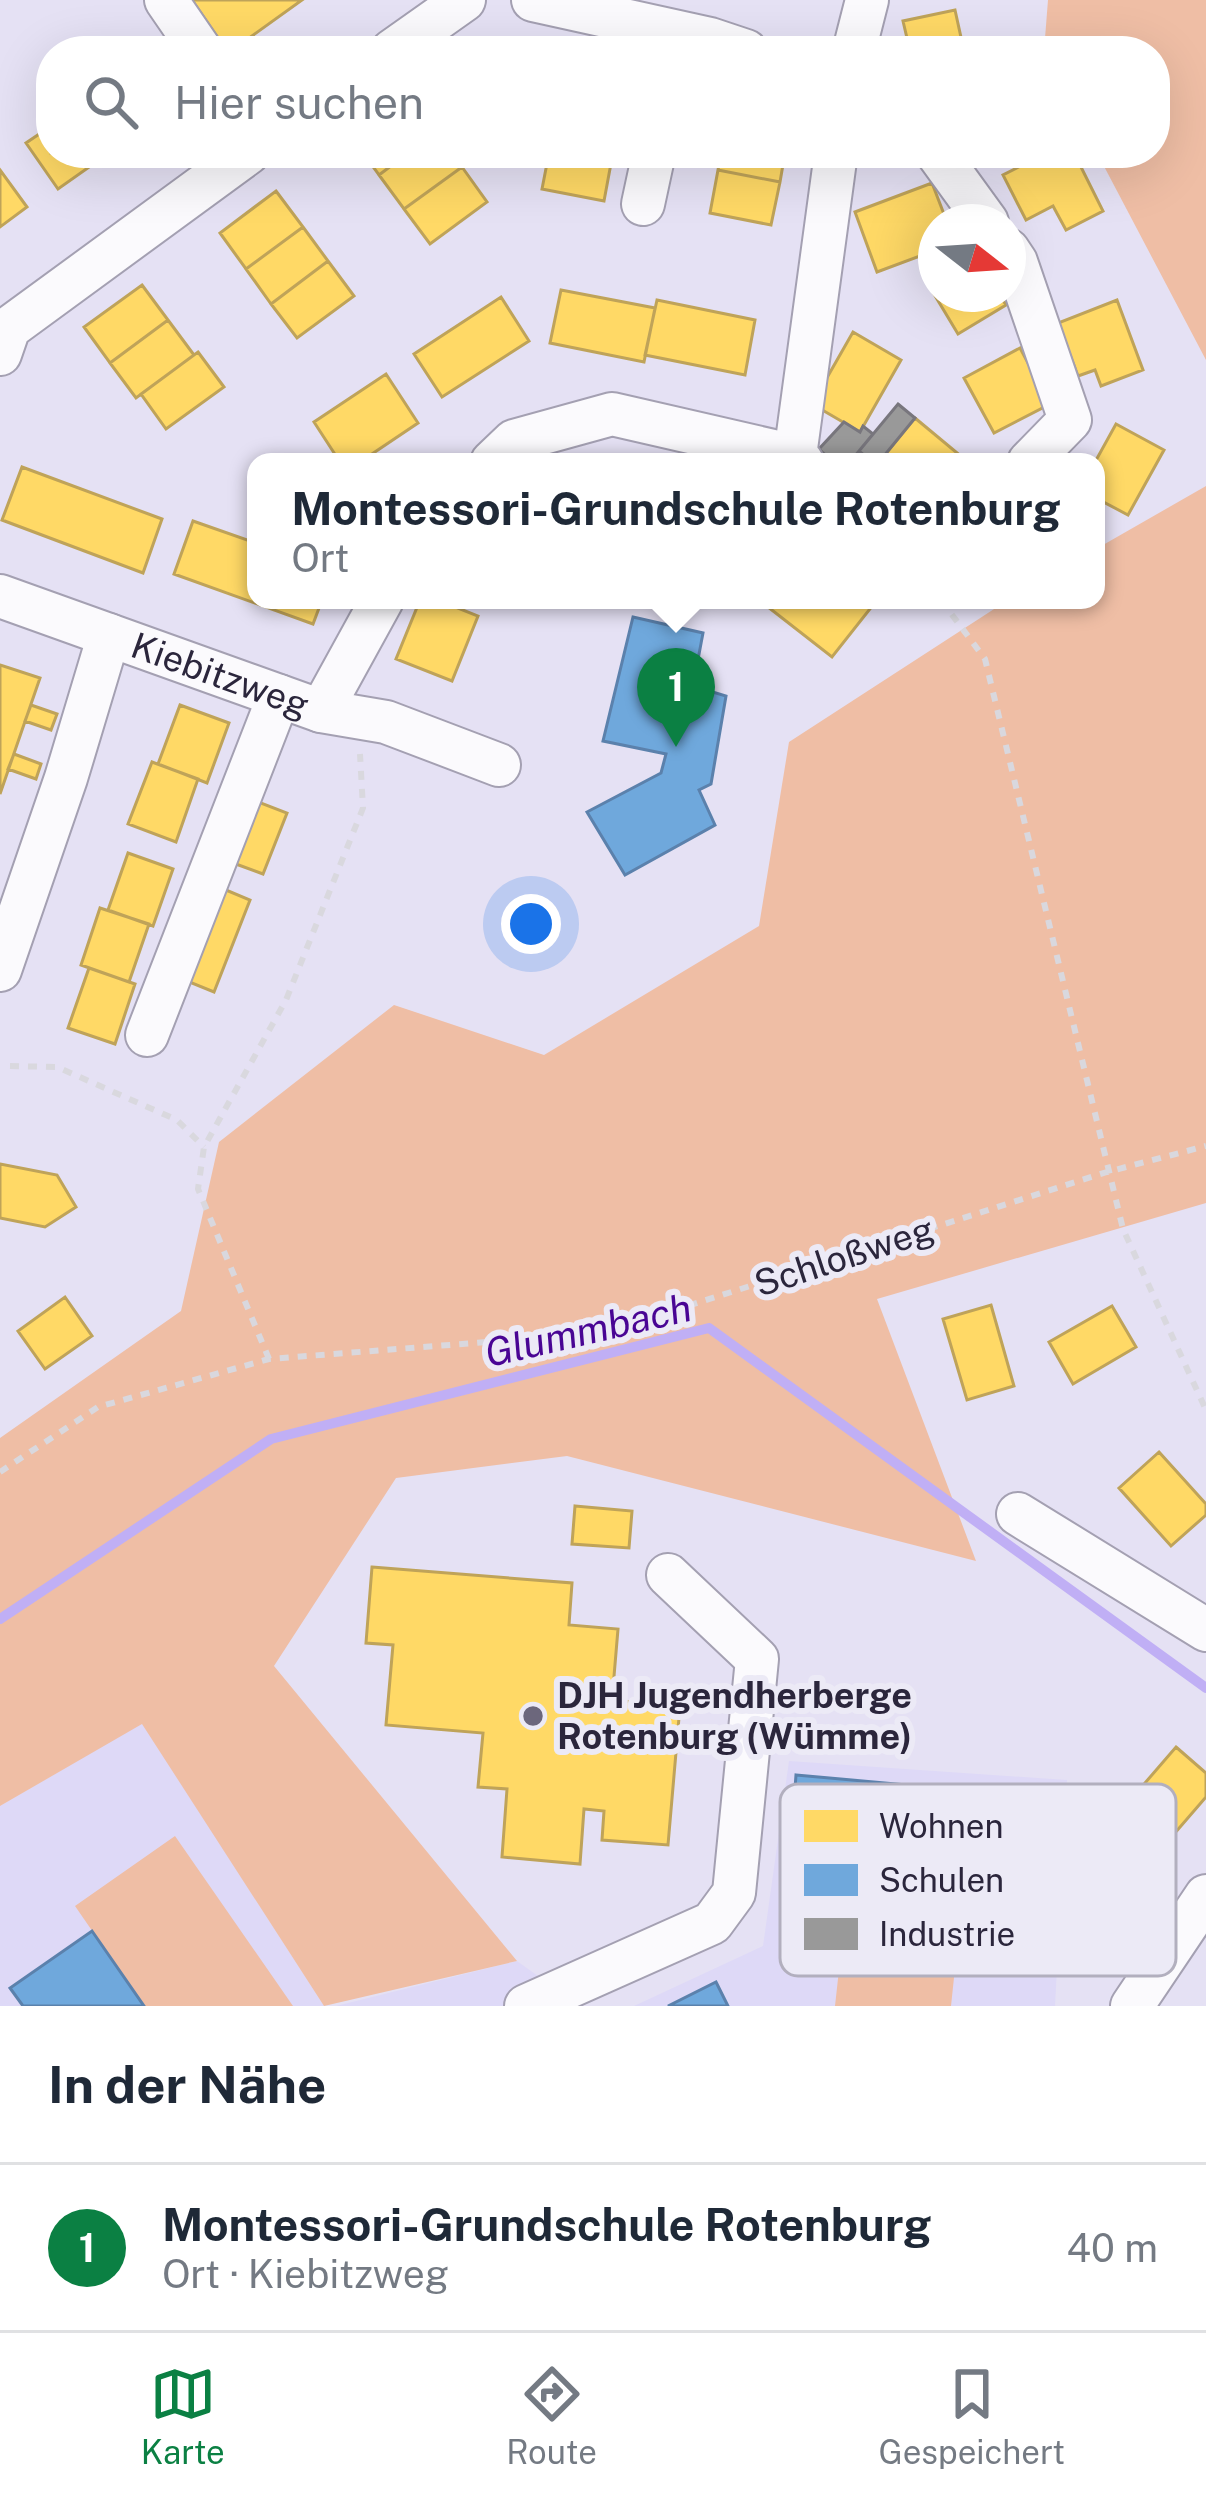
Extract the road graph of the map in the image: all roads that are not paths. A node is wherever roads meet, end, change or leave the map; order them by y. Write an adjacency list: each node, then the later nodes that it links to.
1 (166, 0): 5 (street)
2 (464, 0): 6 (street)
3 (533, 0): 7 (street)
4 (867, 0): 8 (street)
5 (191, 36)
6 (413, 36)
7 (656, 36)
8 (858, 36)
9 (228, 168): 16 (street)
10 (651, 168): 13 (street)
11 (834, 168): 19 (street)
12 (948, 168): 14 (street)
13 (643, 204)
14 (974, 204)
15 (1026, 291): 20 (street)
16 (0, 354)
17 (501, 453): 18 (street)
18 (774, 453)
19 (800, 453)
20 (1038, 453)
21 (0, 596): 23 (street, Kiebitzweg)
22 (377, 609): 25 (street, Kiebitzweg)
23 (109, 635): 24 (street, Kiebitzweg); 27 (street)
24 (279, 696): 25 (street, Kiebitzweg); 28 (street)
25 (321, 711): 26 (street)
26 (499, 765)
27 (0, 970)
28 (147, 1035)
29 (1018, 1514): 31 (street)
30 (668, 1575): 35 (street)
31 (1206, 1630)
32 (1206, 1897): 33 (street)
33 (1176, 1941)
34 (1152, 1976): 36 (street)
35 (526, 2006)
36 (1132, 2006)

